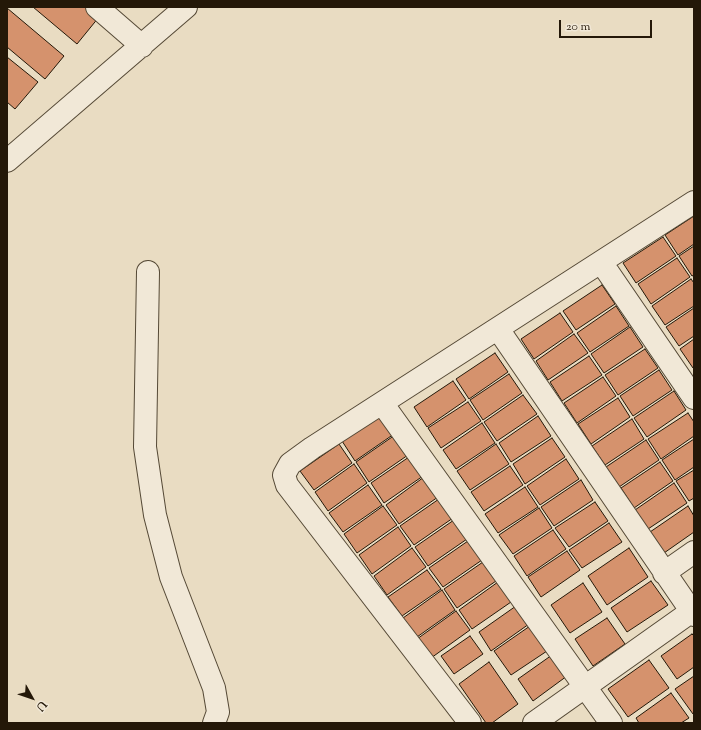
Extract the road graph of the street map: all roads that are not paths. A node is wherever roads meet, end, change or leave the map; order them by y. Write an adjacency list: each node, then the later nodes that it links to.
1 (97, 7): 3 (street)
2 (186, 7): 3 (street)
3 (142, 46): 4 (street)
4 (7, 161)
5 (694, 202): 6 (street)
6 (601, 262): 8 (street); 9 (street)
7 (148, 272): 15 (street)
8 (498, 329): 10 (street); 12 (street)
9 (694, 398)
10 (382, 403): 14 (street); 16 (street)
11 (694, 552): 12 (street)
12 (664, 573): 13 (street)
13 (693, 613): 14 (street)
14 (585, 686): 17 (street); 18 (street)
15 (214, 723)
16 (470, 723)
17 (534, 723)
18 (611, 723)

